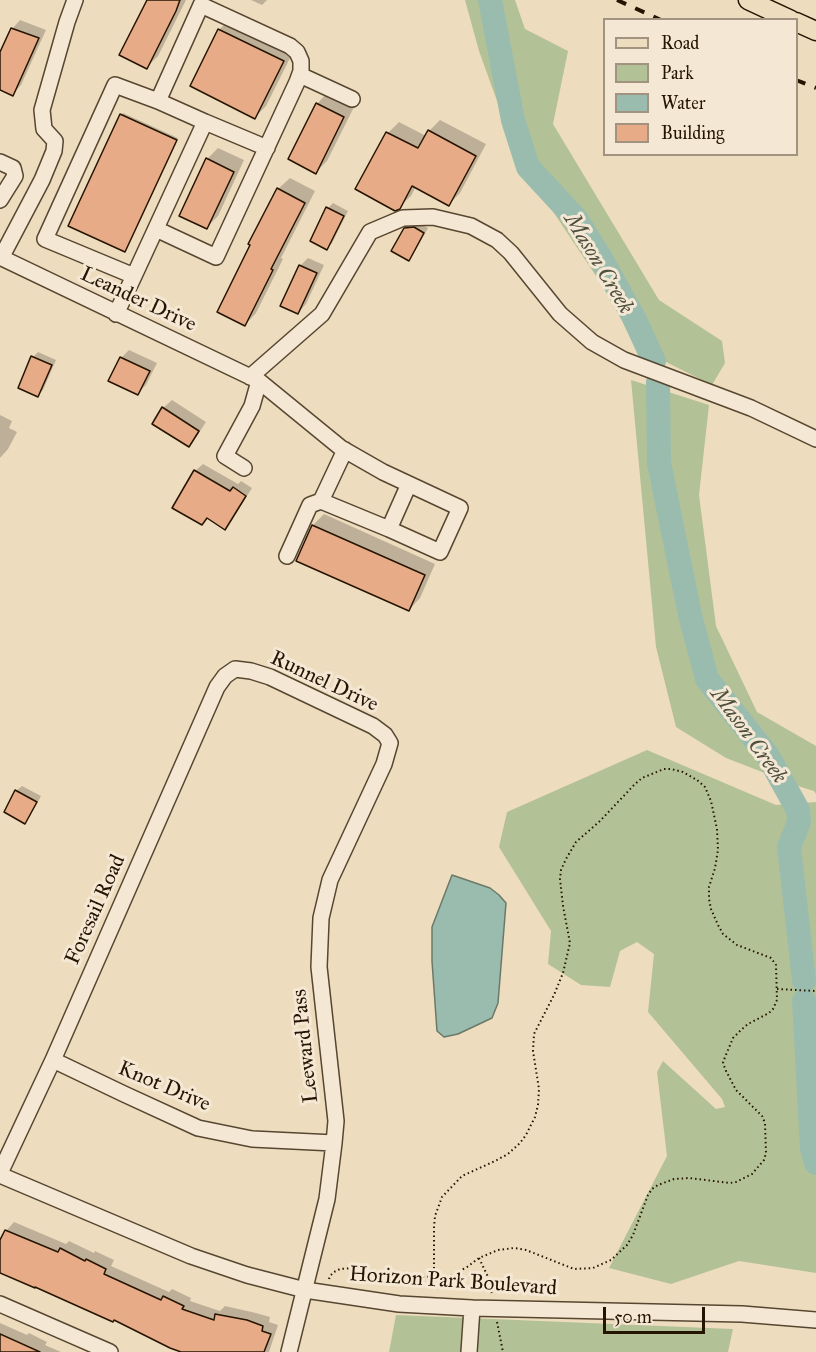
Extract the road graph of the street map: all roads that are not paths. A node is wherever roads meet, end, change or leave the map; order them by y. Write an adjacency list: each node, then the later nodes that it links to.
1 (75, 0): 15 (street)
2 (748, 0): 4 (main road)
3 (202, 3): 7 (street); 9 (street)
4 (787, 18)
5 (798, 23): 6 (main road)
6 (816, 31)
7 (300, 75): 8 (street); 11 (street)
8 (352, 99)
9 (158, 101): 10 (street); 16 (street)
10 (205, 122): 11 (street); 14 (street)
11 (267, 148): 14 (street)
12 (0, 162): 13 (street)
13 (0, 200)
14 (156, 229): 16 (street)
15 (1, 257): 17 (street, Leander Drive)
16 (134, 276): 17 (street)
17 (117, 314): 18 (street, Leander Drive)
18 (254, 379): 19 (street); 20 (street, Leander Drive); 21 (street)
19 (816, 439)
20 (345, 450): 22 (street, Leander Drive); 23 (street)
21 (244, 468)
22 (409, 484): 24 (street); 24 (street, Leander Drive)
23 (321, 501): 24 (street); 25 (street)
24 (389, 529)
25 (287, 556)
26 (235, 669): 27 (street, Runnel Drive); 28 (street, Foresail Road)
27 (390, 743): 29 (street, Leeward Pass)
28 (53, 1060): 29 (street, Knot Drive); 30 (street, Foresail Road)
29 (334, 1143): 31 (street, Leeward Pass)
30 (0, 1174): 31 (street, Horizon Park Boulevard)
31 (304, 1290): 33 (street, Horizon Park Boulevard); 36 (street, Leeward Pass)
32 (0, 1304): 35 (street)
33 (472, 1308): 34 (street, Horizon Park Boulevard); 37 (street)
34 (816, 1320)
35 (110, 1352)
36 (289, 1352)
37 (469, 1352)

